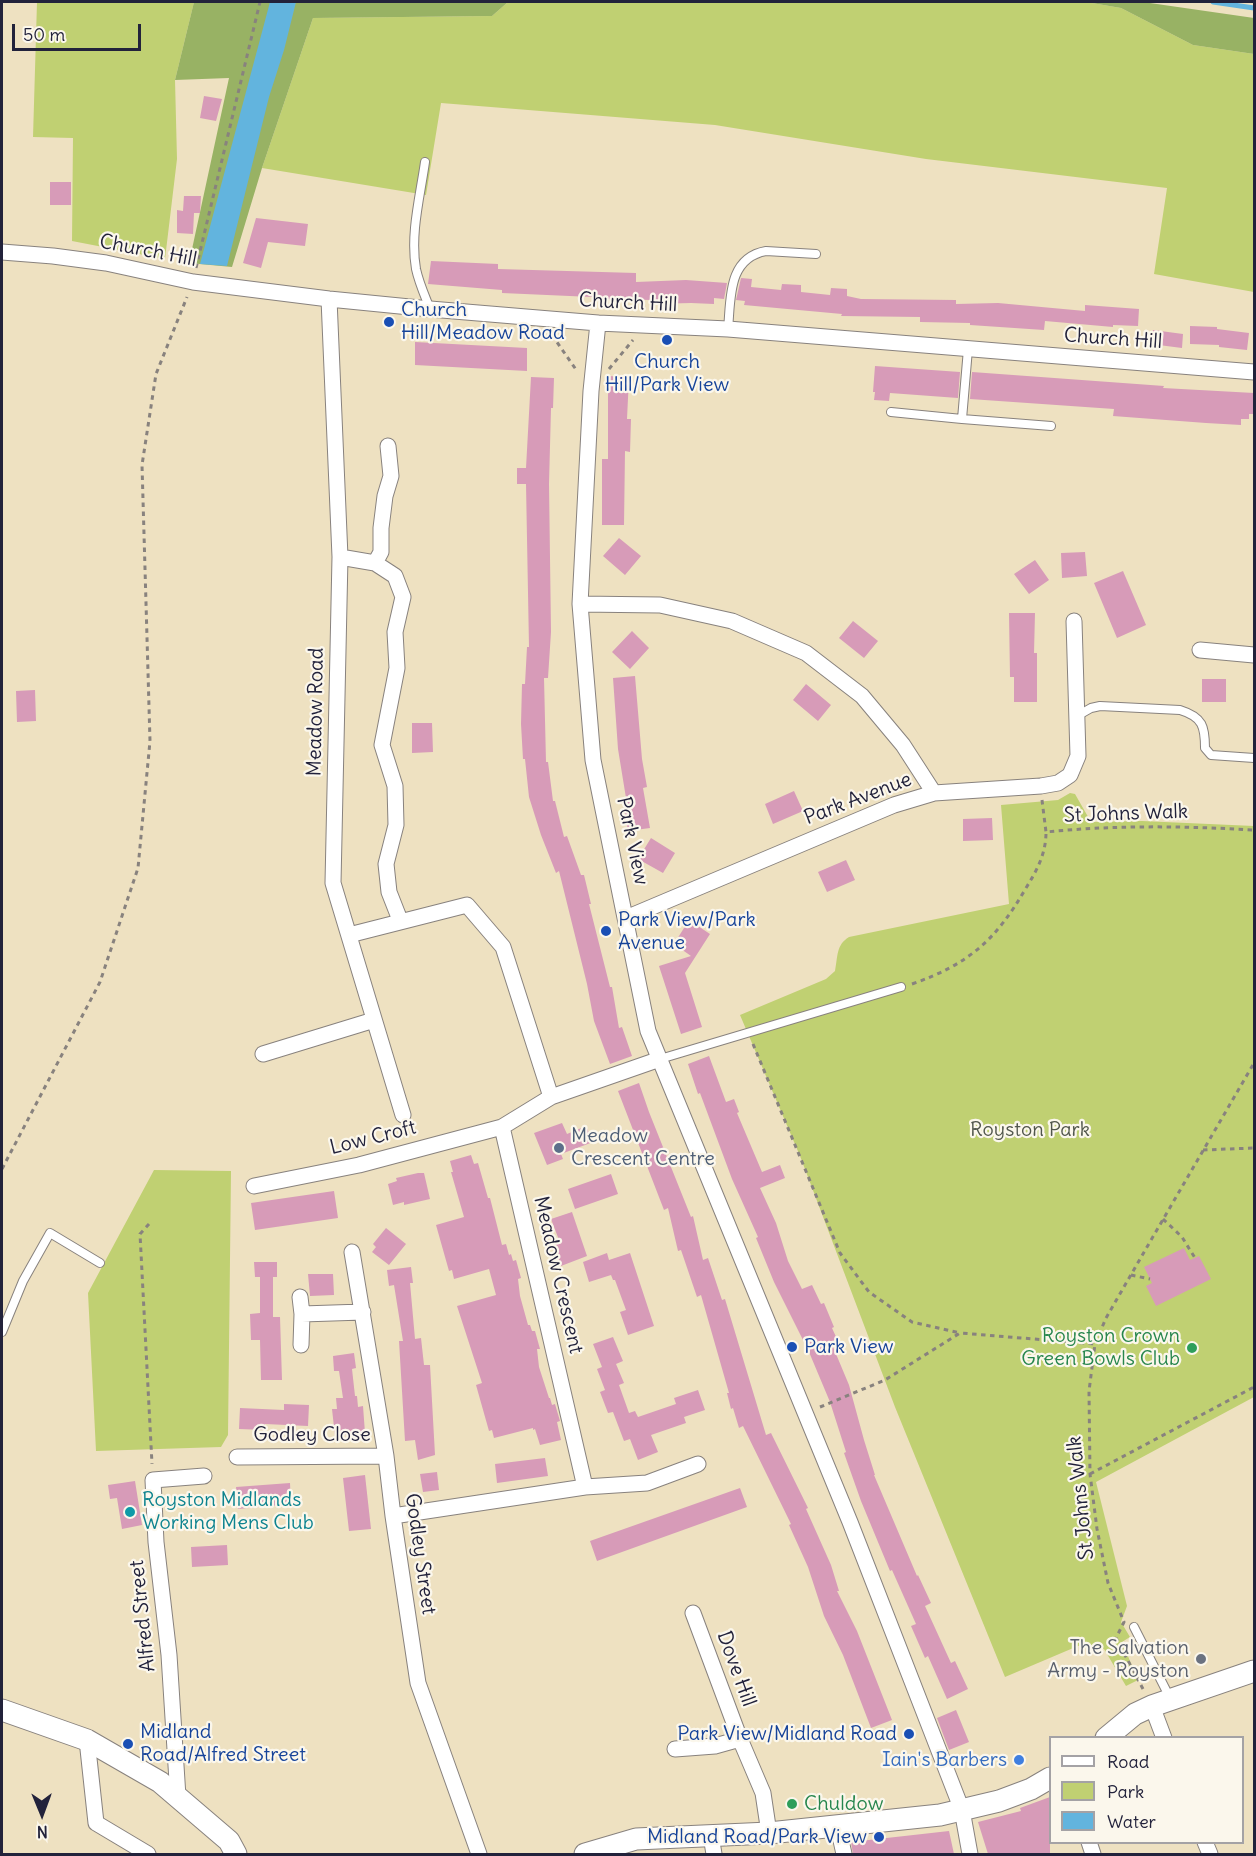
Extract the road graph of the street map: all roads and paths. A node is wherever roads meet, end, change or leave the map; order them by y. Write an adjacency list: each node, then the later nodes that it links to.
1 (260, 2): 5 (path)
2 (425, 162): 7 (lane)
3 (2, 252): 5 (street, Church Hill)
4 (816, 254): 11 (lane)
5 (193, 282): 6 (street, Church Hill); 45 (path)
6 (329, 299): 7 (street, Church Hill); 19 (street, Meadow Road)
7 (430, 309): 8 (street, Church Hill)
8 (540, 318): 9 (street, Church Hill); 14 (path)
9 (598, 323): 10 (street, Church Hill); 14 (street, Park View)
10 (646, 325): 11 (street, Church Hill); 14 (path)
11 (729, 329): 12 (street, Church Hill)
12 (968, 349): 13 (street, Church Hill); 16 (lane)
13 (1254, 372)
14 (591, 391): 21 (street, Park View)
15 (891, 412): 16 (lane)
16 (962, 419): 17 (lane)
17 (1051, 426)
18 (388, 446): 20 (street)
19 (340, 557): 20 (street); 33 (street, Meadow Road)
20 (375, 563): 32 (street)
21 (580, 604): 28 (street); 31 (street, Park View)
22 (1074, 621): 25 (street, Park Avenue)
23 (1200, 650): 24 (street)
24 (1254, 655)
25 (1077, 716): 26 (lane); 27 (street, Park Avenue)
26 (1254, 758)
27 (1041, 786): 28 (street, Park Avenue); 30 (path, St Johns Walk)
28 (934, 793): 31 (street, Park Avenue)
29 (1254, 830): 30 (path, St Johns Walk)
30 (1046, 832): 34 (path)
31 (626, 918): 38 (street, Park View)
32 (400, 920): 33 (street); 40 (street)
33 (349, 935): 35 (street, Meadow Road)
34 (901, 987): 36 (lane)
35 (374, 1020): 37 (street); 41 (street, Meadow Road)
36 (747, 1032): 38 (lane); 58 (path)
37 (262, 1054)
38 (660, 1059): 40 (street); 62 (street, Park View)
39 (1254, 1063): 44 (path, St Johns Walk)
40 (551, 1097): 42 (street)
41 (403, 1114)
42 (502, 1126): 46 (street, Low Croft); 69 (street, Meadow Crescent)
43 (1254, 1148): 44 (path)
44 (1203, 1150): 47 (path, St Johns Walk)
45 (2, 1169)
46 (254, 1186)
47 (1163, 1219): 50 (path); 52 (path, St Johns Walk)
48 (149, 1224): 68 (path)
49 (352, 1252): 55 (street, Godley Street)
50 (1195, 1258)
51 (100, 1263): 57 (lane)
52 (1131, 1275): 53 (path); 59 (path, St Johns Walk)
53 (1150, 1279)
54 (300, 1297): 56 (street)
55 (363, 1312): 56 (street); 63 (street, Godley Street)
56 (302, 1314): 60 (street)
57 (2, 1332)
58 (960, 1333): 59 (path); 62 (path)
59 (1095, 1344): 66 (path, St Johns Walk)
60 (301, 1345)
61 (1254, 1388): 66 (path)
62 (806, 1413): 83 (street, Park View)
63 (386, 1456): 64 (street, Godley Close); 70 (street, Godley Street)
64 (237, 1457)
65 (698, 1464): 69 (street)
66 (1090, 1474): 74 (path, St Johns Walk)
67 (204, 1476): 68 (street)
68 (153, 1480): 82 (street, Alfred Street)
69 (585, 1487): 70 (street)
70 (393, 1516): 89 (street, Godley Street)
71 (693, 1613): 78 (street, Dove Hill)
72 (1134, 1627): 74 (lane)
73 (1254, 1671): 74 (main road)
74 (1161, 1702): 76 (main road); 77 (street)
75 (2, 1710): 79 (main road)
76 (1107, 1736)
77 (1164, 1736)
78 (740, 1739): 80 (street); 85 (street, Dove Hill)
79 (87, 1740): 82 (main road); 87 (street)
80 (675, 1749)
81 (1049, 1779): 83 (main road)
82 (178, 1797): 88 (main road)
83 (962, 1810): 84 (main road); 92 (street, Park View)
84 (838, 1827): 85 (main road); 91 (street)
85 (769, 1833): 86 (main road)
86 (713, 1845): 90 (main road)
87 (148, 1854)
88 (236, 1854)
89 (479, 1854)
90 (585, 1854)
91 (844, 1854)
92 (970, 1854)

